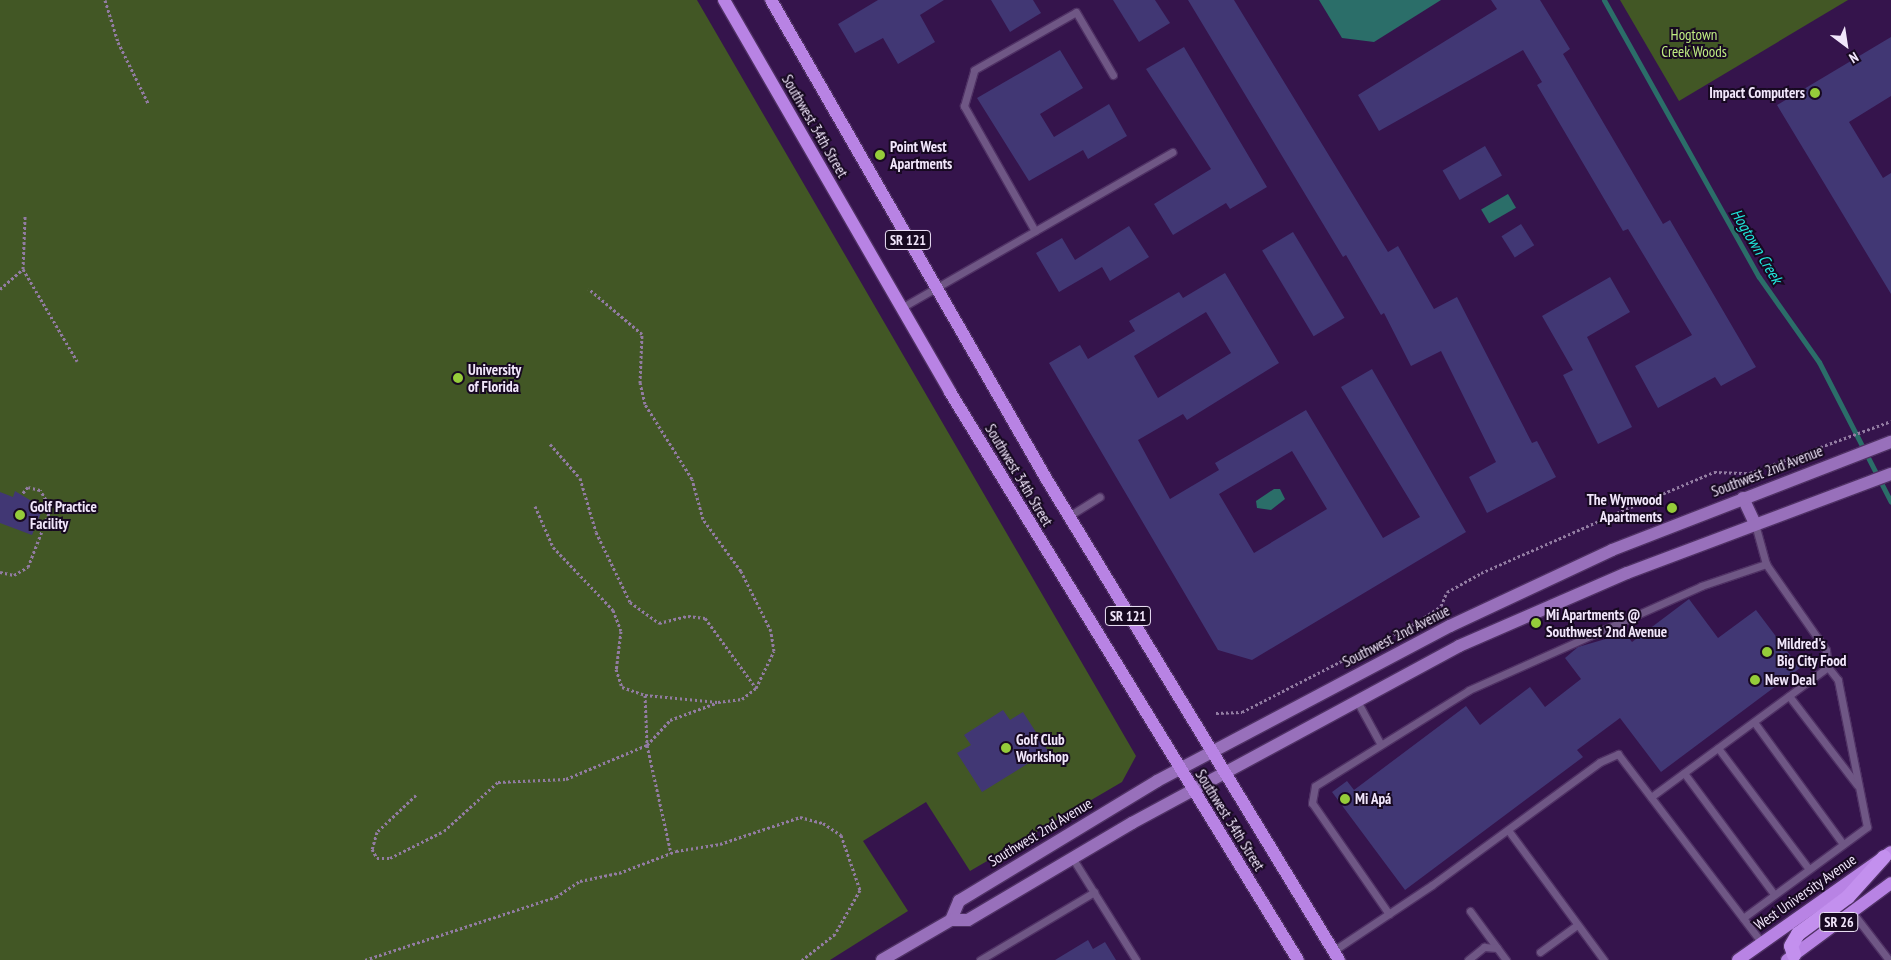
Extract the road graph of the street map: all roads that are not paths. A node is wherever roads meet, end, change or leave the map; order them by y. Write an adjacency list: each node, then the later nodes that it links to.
1 (724, 0): 7 (main road, Southwest 34th Street / SR 121)
2 (771, 0): 6 (main road, Southwest 34th Street / SR 121)
3 (1113, 75): 5 (lane)
4 (1172, 152): 5 (lane)
5 (1035, 231): 6 (lane)
6 (936, 288): 7 (lane); 12 (main road, Southwest 34th Street / SR 121)
7 (901, 308): 22 (main road, Southwest 34th Street / SR 121)
8 (1891, 442): 11 (main road, Southwest 2nd Avenue)
9 (1891, 474): 13 (main road)
10 (1100, 497): 12 (lane)
11 (1743, 498): 13 (main road); 21 (main road, Southwest 2nd Avenue)
12 (1069, 516): 21 (main road, Southwest 34th Street / SR 121)
13 (1755, 524): 14 (lane); 17 (main road)
14 (1766, 564): 15 (lane); 19 (lane)
15 (1828, 667): 16 (lane); 25 (lane)
16 (1789, 696): 18 (lane); 25 (lane)
17 (1357, 701): 19 (lane); 24 (main road)
18 (1754, 722): 20 (lane); 29 (lane)
19 (1380, 743): 38 (lane)
20 (1718, 748): 23 (lane); 32 (lane)
21 (1210, 752): 22 (main road, Southwest 2nd Avenue); 24 (main road, Southwest 34th Street / SR 121)
22 (1179, 768): 26 (main road, Southwest 34th Street / SR 121); 40 (main road, Southwest 2nd Avenue)
23 (1684, 773): 27 (lane); 35 (lane)
24 (1223, 774): 26 (main road); 45 (main road, Southwest 34th Street / SR 121)
25 (1859, 787): 29 (lane)
26 (1192, 790): 31 (main road); 50 (main road, Southwest 34th Street / SR 121)
27 (1652, 797): 28 (lane); 39 (lane)
28 (1508, 830): 38 (lane); 41 (lane)
29 (1843, 844): 32 (lane)
30 (1888, 854): 42 (main road, West University Avenue / SR 26); 46 (highway)
31 (1073, 859): 34 (lane); 40 (main road)
32 (1809, 869): 35 (lane)
33 (1891, 883): 37 (main road, SR 26)
34 (1094, 892): 48 (lane); 49 (lane)
35 (1774, 894): 39 (lane)
36 (1470, 911): 43 (lane)
37 (1852, 912): 46 (main road, SR 26); 55 (lane)
38 (1389, 914): 45 (lane)
39 (1743, 918): 42 (lane)
40 (951, 920): 47 (main road)
41 (1578, 924): 44 (lane); 53 (lane)
42 (1762, 943): 54 (main road, West University Avenue / SR 26)
43 (1498, 948): 51 (lane); 52 (lane)
44 (1540, 952)
45 (1336, 956)
46 (1790, 957)
47 (884, 960)
48 (980, 960)
49 (1136, 960)
50 (1298, 960)
51 (1468, 960)
52 (1506, 960)
53 (1604, 960)
54 (1738, 960)
55 (1889, 960)

